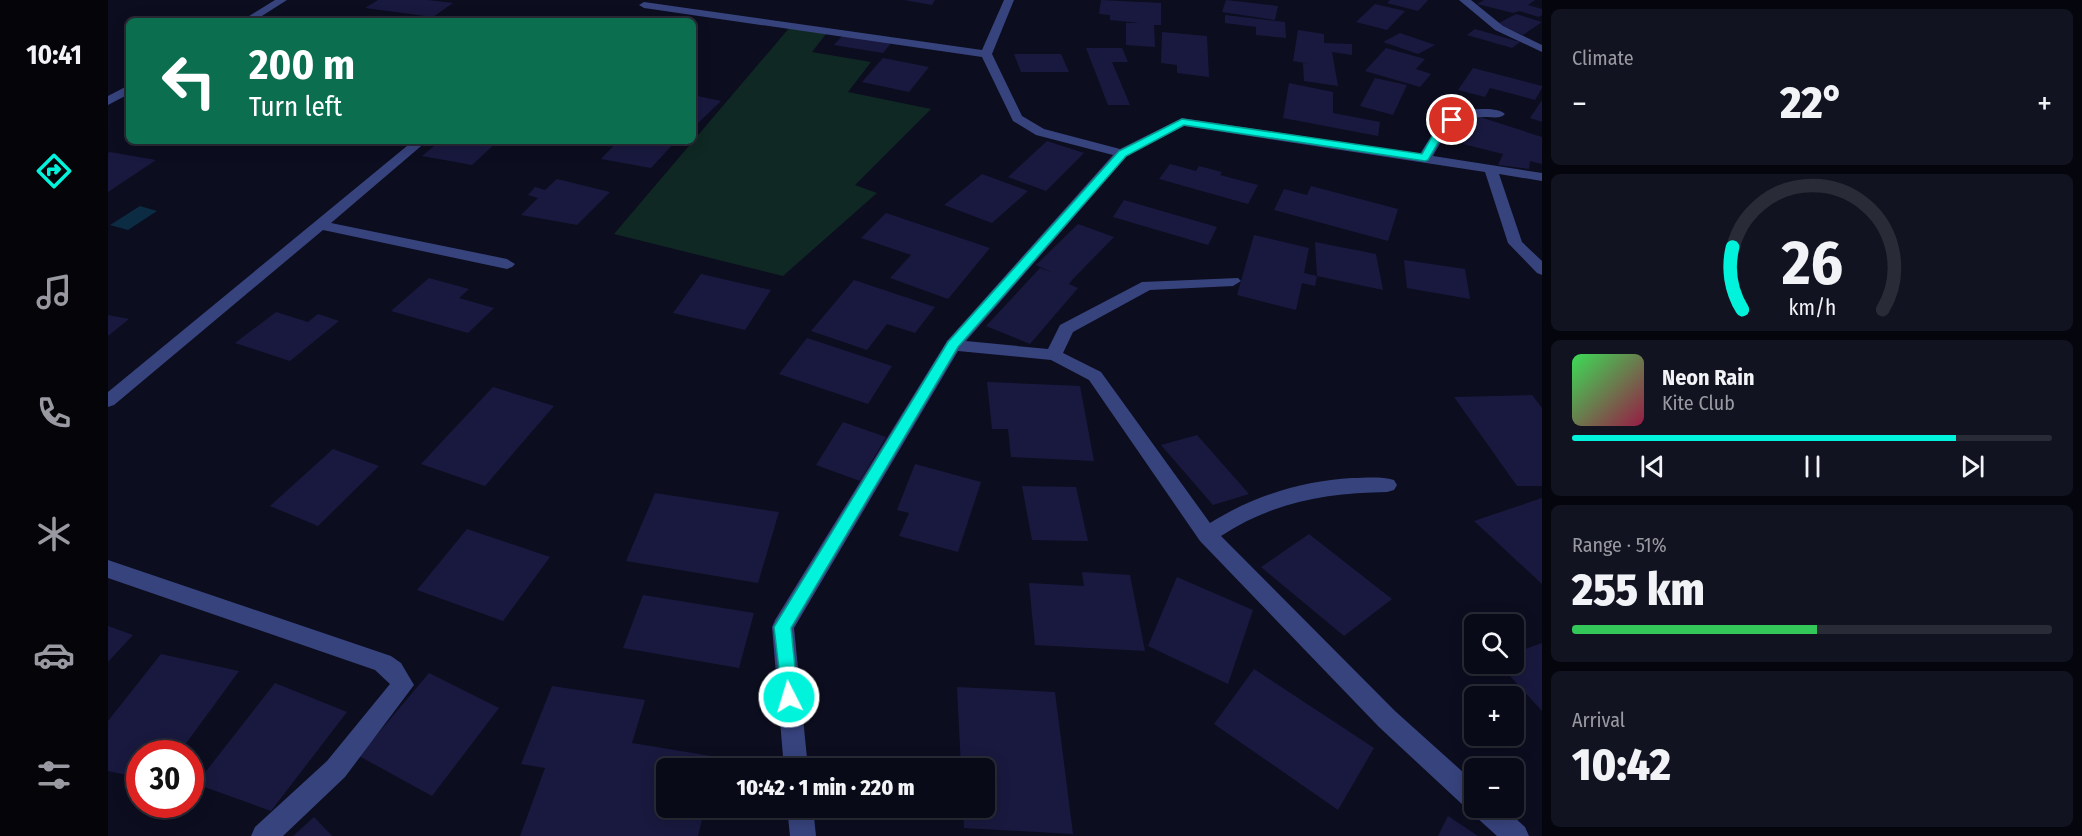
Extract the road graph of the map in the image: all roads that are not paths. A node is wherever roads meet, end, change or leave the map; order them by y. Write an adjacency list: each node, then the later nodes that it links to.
1 (282, 0): 5 (street)
2 (1009, 0): 7 (street)
3 (1464, 0): 6 (street)
4 (644, 5): 7 (street)
5 (251, 18)
6 (1542, 48)
7 (986, 54): 12 (street)
8 (126, 91): 9 (street)
9 (108, 101)
10 (1499, 114): 13 (street)
11 (417, 144): 16 (street)
12 (1122, 153): 13 (street); 20 (street)
13 (1425, 158): 14 (street)
14 (1490, 168): 15 (street); 18 (street)
15 (1542, 177)
16 (320, 225): 17 (street); 22 (street)
17 (507, 264)
18 (1542, 270)
19 (1233, 281): 21 (street)
20 (953, 345): 21 (street); 26 (street)
21 (1054, 355): 24 (street)
22 (108, 401)
23 (1388, 485): 24 (street)
24 (1207, 535): 27 (street)
25 (108, 569): 30 (street)
26 (795, 758)
27 (1464, 789)
28 (801, 818): 31 (street)
29 (1496, 818): 32 (street)
30 (264, 836)
31 (802, 836)
32 (1516, 836)

